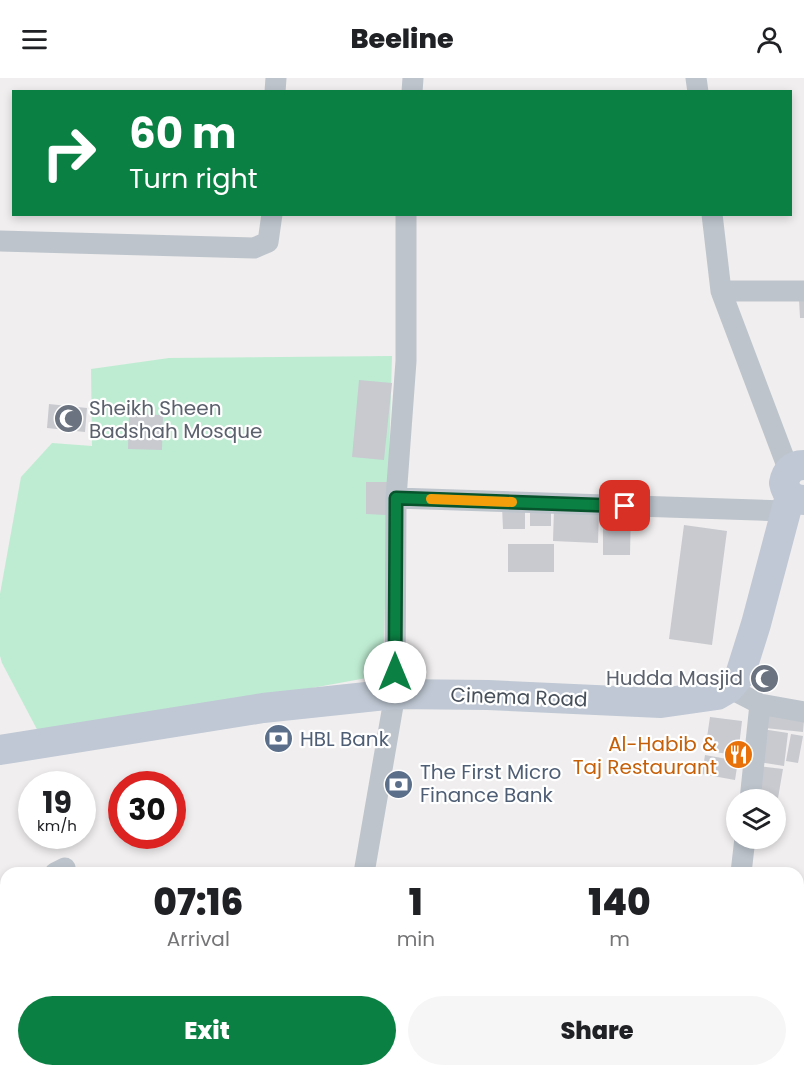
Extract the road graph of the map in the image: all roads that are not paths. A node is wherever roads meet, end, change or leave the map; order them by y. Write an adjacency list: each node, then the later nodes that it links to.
1 (272, 216): 4 (street)
2 (406, 216): 8 (street)
3 (712, 216): 5 (street)
4 (0, 241)
5 (721, 291): 6 (street); 7 (street)
6 (804, 291)
7 (794, 489): 8 (street); 9 (street)
8 (396, 498): 10 (street)
9 (729, 688): 10 (street, Cinema Road); 11 (street)
10 (395, 694): 13 (street, Cinema Road); 16 (street)
11 (760, 704): 12 (street); 14 (street)
12 (804, 712)
13 (0, 750)
14 (751, 789)
15 (744, 849): 17 (street)
16 (365, 867)
17 (742, 867)

